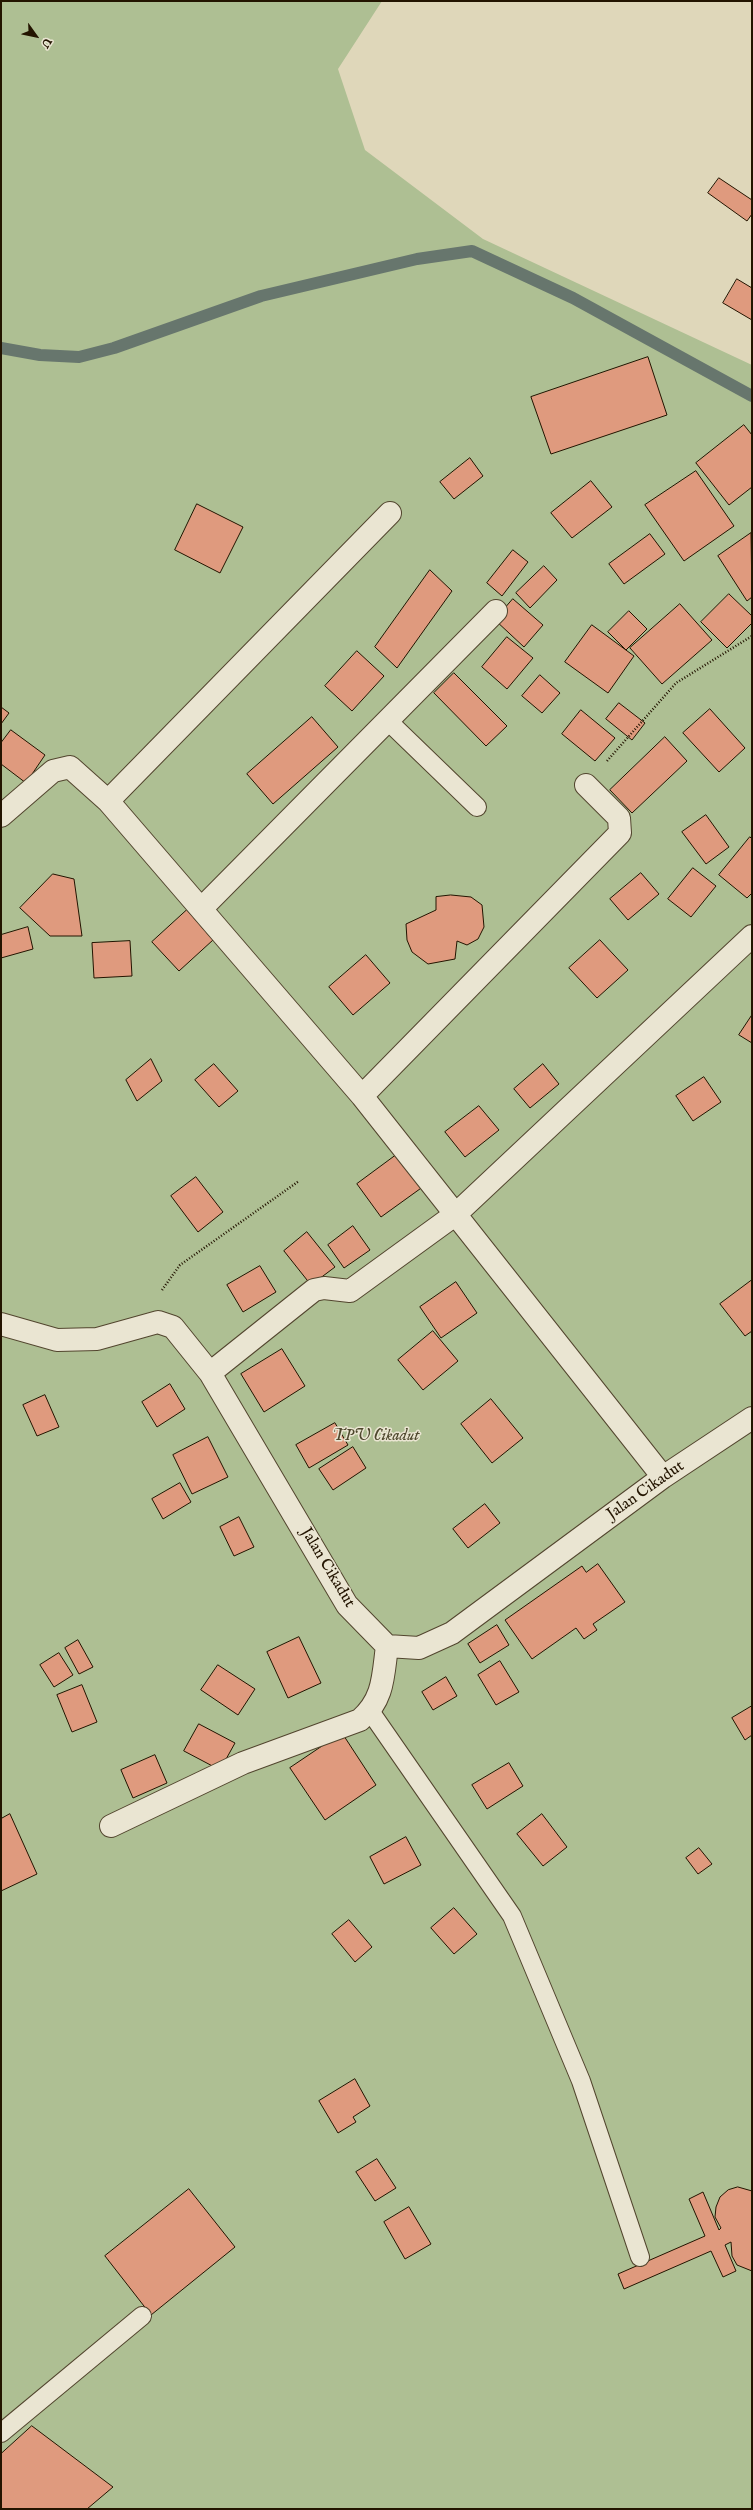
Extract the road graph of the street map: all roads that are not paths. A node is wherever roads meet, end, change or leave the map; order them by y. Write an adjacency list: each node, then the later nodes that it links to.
1 (390, 513): 5 (street)
2 (496, 611): 3 (street)
3 (387, 720): 6 (lane); 8 (street)
4 (586, 785): 10 (street)
5 (108, 801): 7 (street); 8 (street)
6 (477, 807)
7 (1, 816)
8 (202, 908): 10 (street)
9 (752, 936): 11 (street)
10 (362, 1096): 11 (street)
11 (456, 1214): 13 (street); 15 (street)
12 (1, 1324): 13 (street, Jalan Cikadut)
13 (210, 1373): 16 (street, Jalan Cikadut)
14 (752, 1418): 15 (street, Jalan Cikadut)
15 (663, 1478): 16 (street, Jalan Cikadut)
16 (387, 1646): 17 (street)
17 (370, 1711): 18 (street); 19 (lane)
18 (111, 1826)
19 (640, 2257)
20 (142, 2316): 21 (lane)
21 (1, 2433)

